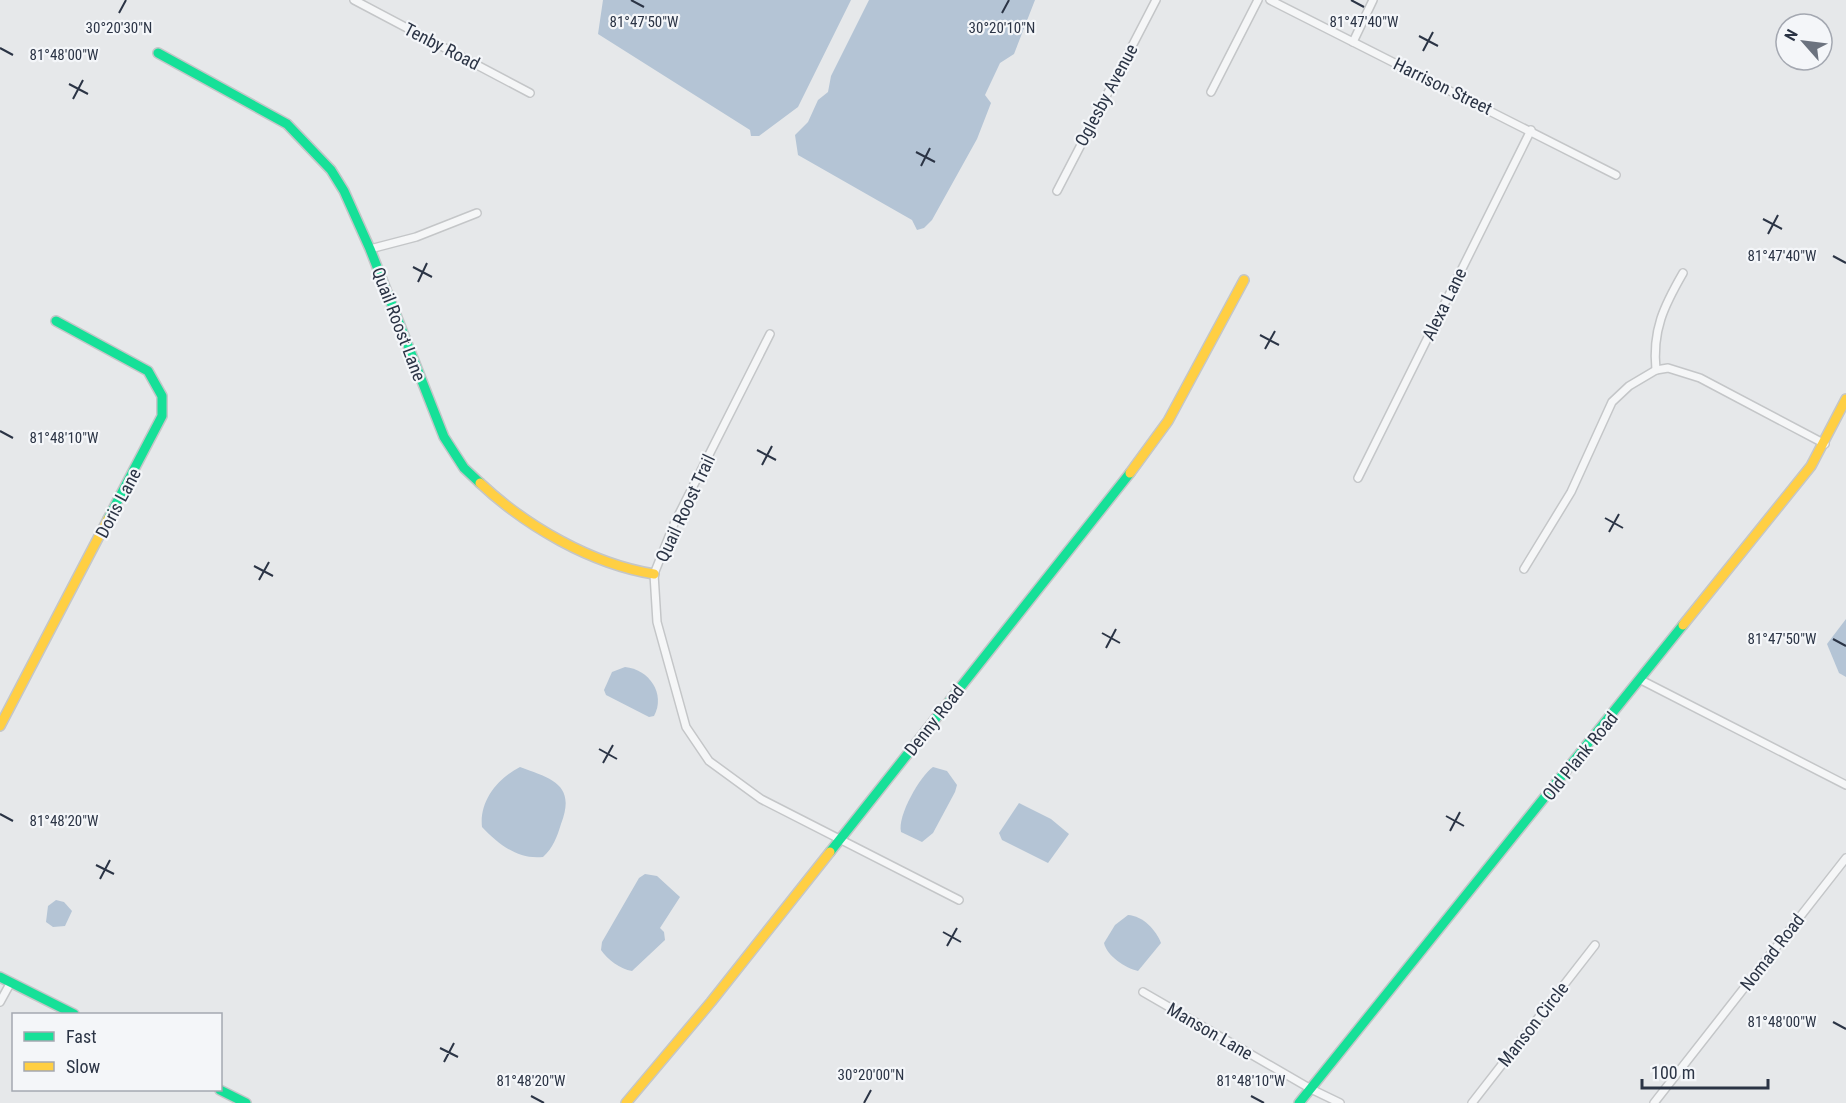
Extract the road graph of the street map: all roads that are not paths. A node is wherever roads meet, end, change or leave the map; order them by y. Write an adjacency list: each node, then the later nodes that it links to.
1 (354, 0): 9 (street, Tenby Road)
2 (1156, 0): 12 (street, Oglesby Avenue)
3 (1258, 0): 8 (street)
4 (1270, 0): 6 (street, Harrison Street)
5 (1373, 0): 6 (street)
6 (1353, 42): 10 (street, Harrison Street)
7 (158, 53): 14 (street, Quail Roost Lane)
8 (1210, 92)
9 (530, 93)
10 (1531, 130): 11 (street, Harrison Street); 22 (street, Alexa Lane)
11 (1616, 175)
12 (1057, 190)
13 (477, 213): 14 (street)
14 (370, 249): 24 (street, Quail Roost Lane)
15 (1683, 273): 19 (street)
16 (1244, 280): 28 (street, Denny Road)
17 (56, 321): 26 (street, Doris Lane)
18 (770, 334): 24 (street, Quail Roost Trail)
19 (1656, 370): 21 (street); 23 (street)
20 (1846, 399): 21 (street, Old Plank Road)
21 (1824, 444): 25 (street, Old Plank Road)
22 (1358, 478)
23 (1524, 569)
24 (654, 574): 28 (street, Quail Roost Trail)
25 (1641, 680): 27 (street); 37 (street, Old Plank Road)
26 (0, 726)
27 (1846, 785)
28 (839, 840): 30 (street); 40 (street, Denny Road)
29 (1846, 858): 44 (street, Nomad Road)
30 (959, 900)
31 (1595, 945): 43 (street, Manson Circle)
32 (0, 977): 33 (street)
33 (11, 982): 35 (street); 36 (street)
34 (1143, 992): 37 (street, Manson Lane)
35 (0, 1002)
36 (72, 1013)
37 (1311, 1089): 41 (street, Old Plank Road); 42 (street, Manson Lane)
38 (222, 1090): 39 (street)
39 (246, 1103)
40 (626, 1103)
41 (1299, 1103)
42 (1340, 1103)
43 (1472, 1103)
44 (1654, 1103)

